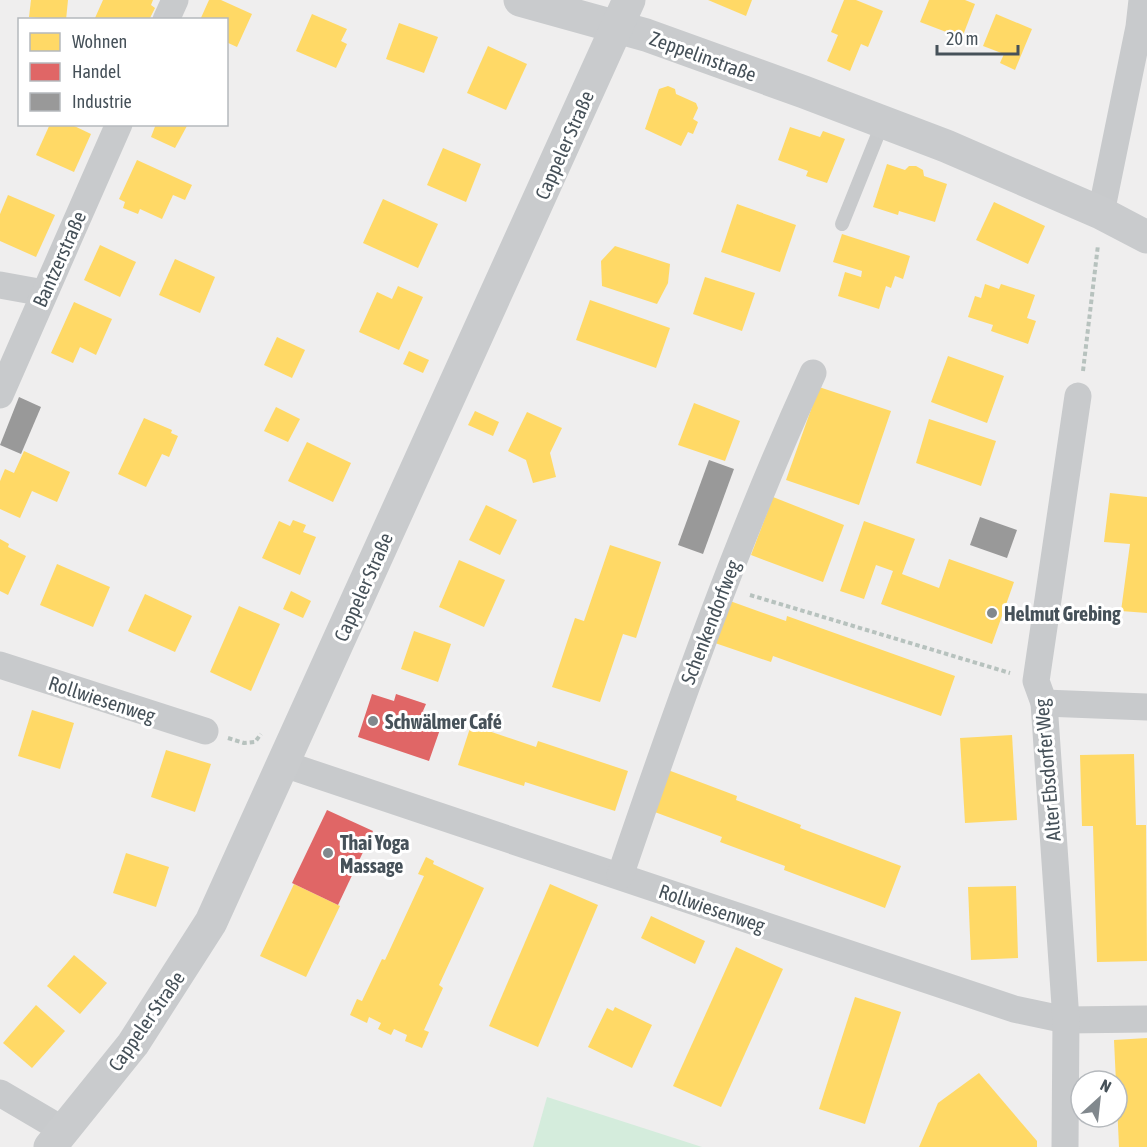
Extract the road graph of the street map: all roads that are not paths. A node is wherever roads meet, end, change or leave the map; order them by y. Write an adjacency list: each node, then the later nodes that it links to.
1 (175, 0): 5 (street)
2 (520, 0): 4 (main road, Zeppelinstraße)
3 (1142, 0): 8 (street)
4 (622, 13): 6 (main road, Zeppelinstraße); 20 (main road, Cappeler Straße)
5 (167, 18)
6 (883, 122): 8 (main road, Zeppelinstraße); 9 (lane)
7 (118, 126): 12 (street, Bantzerstraße)
8 (1101, 213): 10 (main road, Zeppelinstraße)
9 (842, 224)
10 (1147, 237)
11 (0, 285): 12 (street)
12 (44, 293): 14 (street, Bantzerstraße)
13 (813, 372): 21 (street, Schenkendorfweg)
14 (0, 394)
15 (1078, 396): 17 (street, Alter Ebsdorfer Weg)
16 (0, 665): 19 (street, Rollwiesenweg)
17 (1040, 692): 18 (street); 23 (street, Alter Ebsdorfer Weg)
18 (1147, 707)
19 (205, 731)
20 (284, 764): 21 (street, Rollwiesenweg); 25 (main road, Cappeler Straße)
21 (620, 876): 23 (street, Rollwiesenweg)
22 (1147, 1018): 23 (street, Rollwiesenweg)
23 (1066, 1020): 26 (street, Alter Ebsdorfer Weg)
24 (0, 1093): 25 (street)
25 (56, 1138)
26 (1065, 1147)

